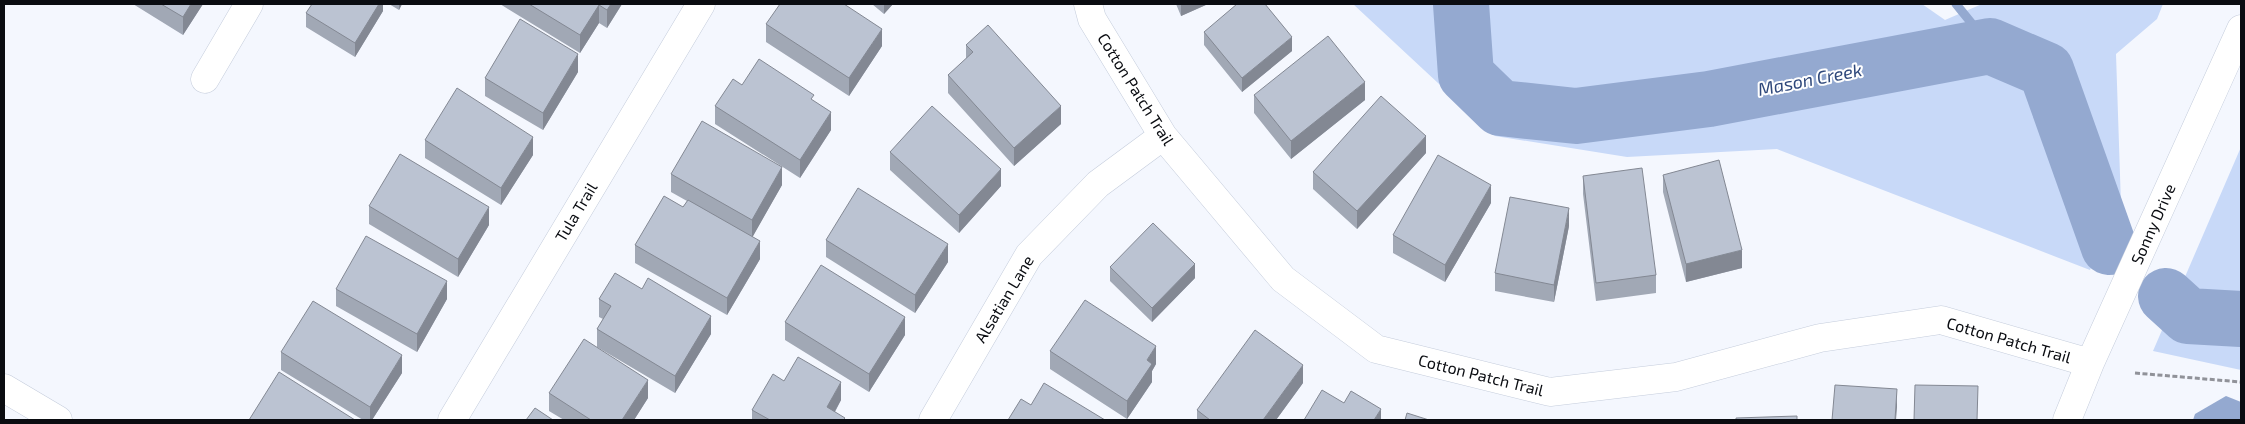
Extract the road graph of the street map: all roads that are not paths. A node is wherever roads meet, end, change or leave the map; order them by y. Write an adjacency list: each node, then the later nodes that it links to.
1 (249, 4): 5 (street)
2 (701, 4): 10 (street, Tula Trail)
3 (1088, 4): 6 (street, Cotton Patch Trail)
4 (2241, 29): 7 (street, Sonny Drive)
5 (204, 80)
6 (1163, 136): 7 (street, Cotton Patch Trail); 11 (street, Alsatian Lane)
7 (2090, 363): 12 (street, Sonny Drive)
8 (4, 388): 9 (street)
9 (58, 420)
10 (452, 420)
11 (933, 420)
12 (2067, 420)

